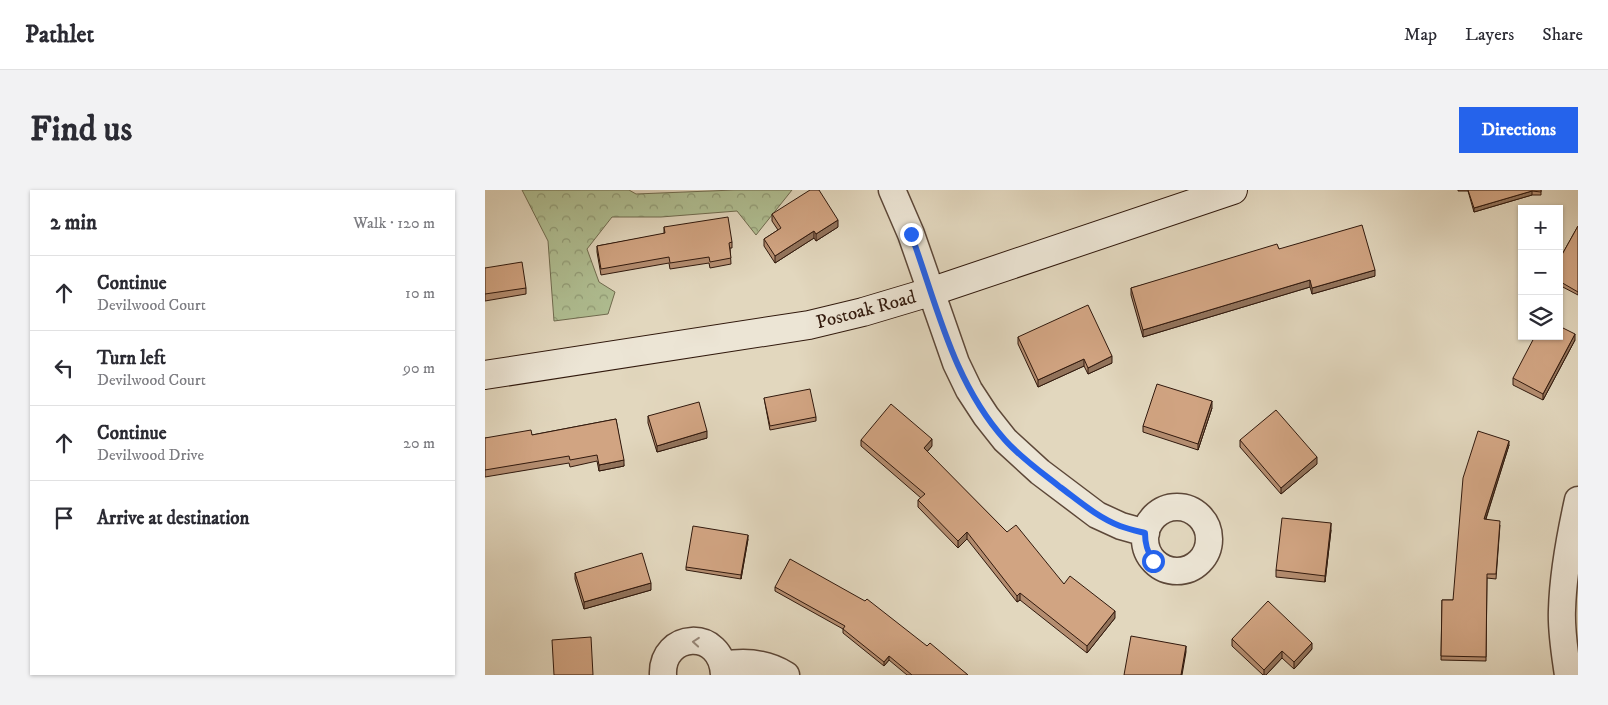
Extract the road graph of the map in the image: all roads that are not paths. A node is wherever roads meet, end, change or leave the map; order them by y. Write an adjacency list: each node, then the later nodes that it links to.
1 (892, 190): 3 (street)
2 (1233, 190): 3 (street, Postoak Road)
3 (930, 292): 4 (street, Postoak Road); 6 (street)
4 (485, 374)
5 (1578, 500): 10 (street)
6 (1145, 533)
7 (724, 670): 8 (street, one-way to 8); 9 (street)
8 (663, 675)
9 (786, 675)
10 (1568, 675)

